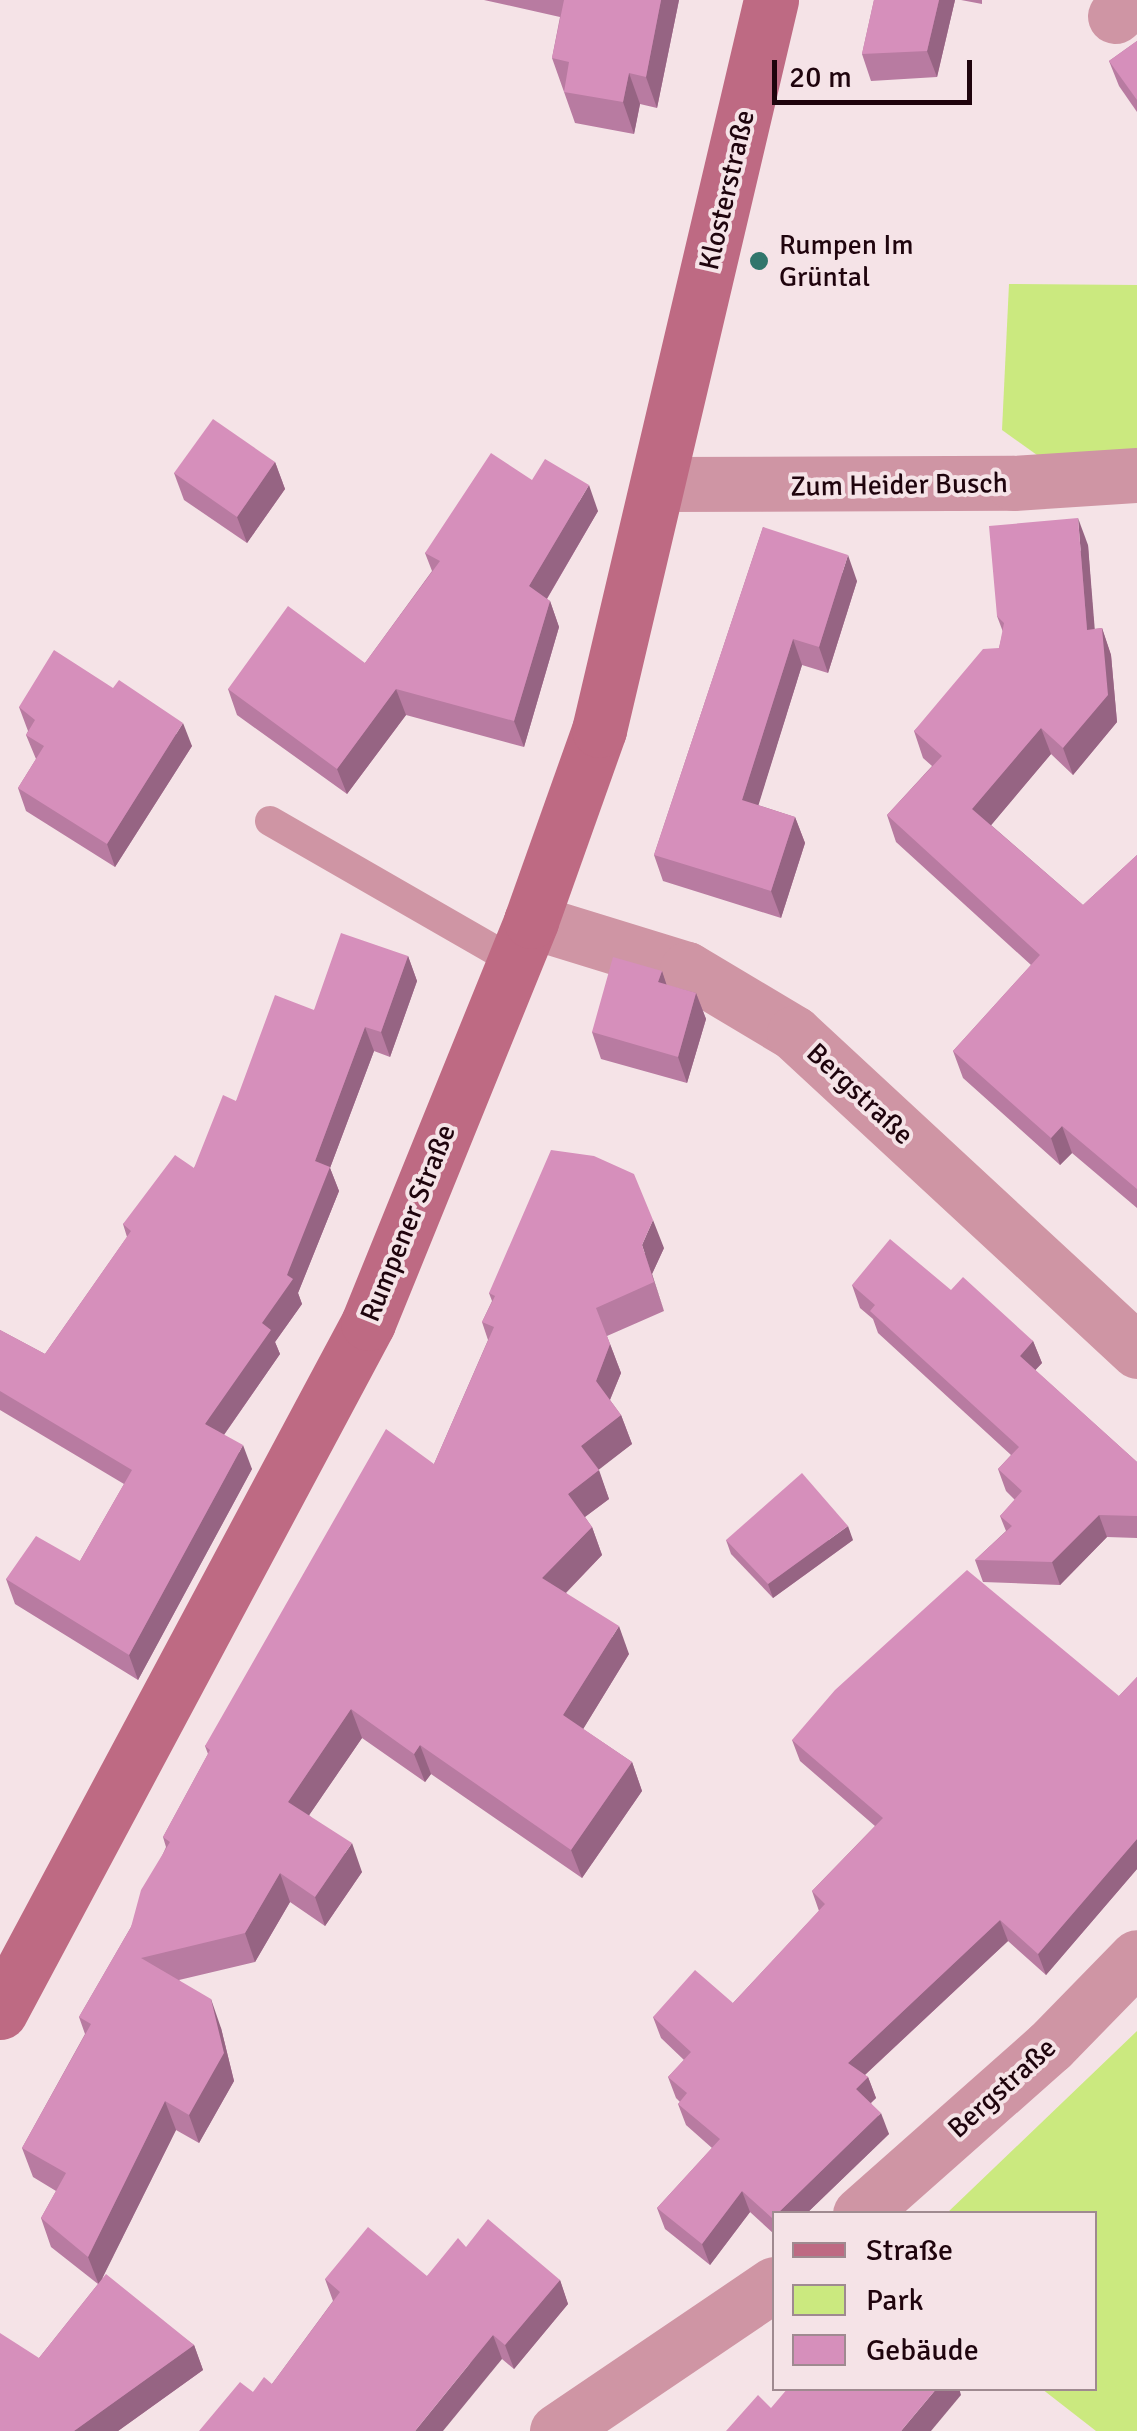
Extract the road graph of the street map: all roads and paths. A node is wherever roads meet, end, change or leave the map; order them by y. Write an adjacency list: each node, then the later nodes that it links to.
1 (772, 0): 2 (main road, Klosterstraße)
2 (684, 380): 4 (main road, Rumpener Straße)
3 (1137, 475): 4 (street, Zum Heider Busch)
4 (662, 484): 6 (main road, Rumpener Straße)
5 (270, 821): 6 (lane)
6 (523, 942): 7 (street, Bergstraße); 9 (main road, Rumpener Straße)
7 (1137, 1351)
8 (1137, 1957): 10 (street, Bergstraße)
9 (0, 2012)
10 (863, 2211)
11 (772, 2285): 12 (street)
12 (557, 2431)

